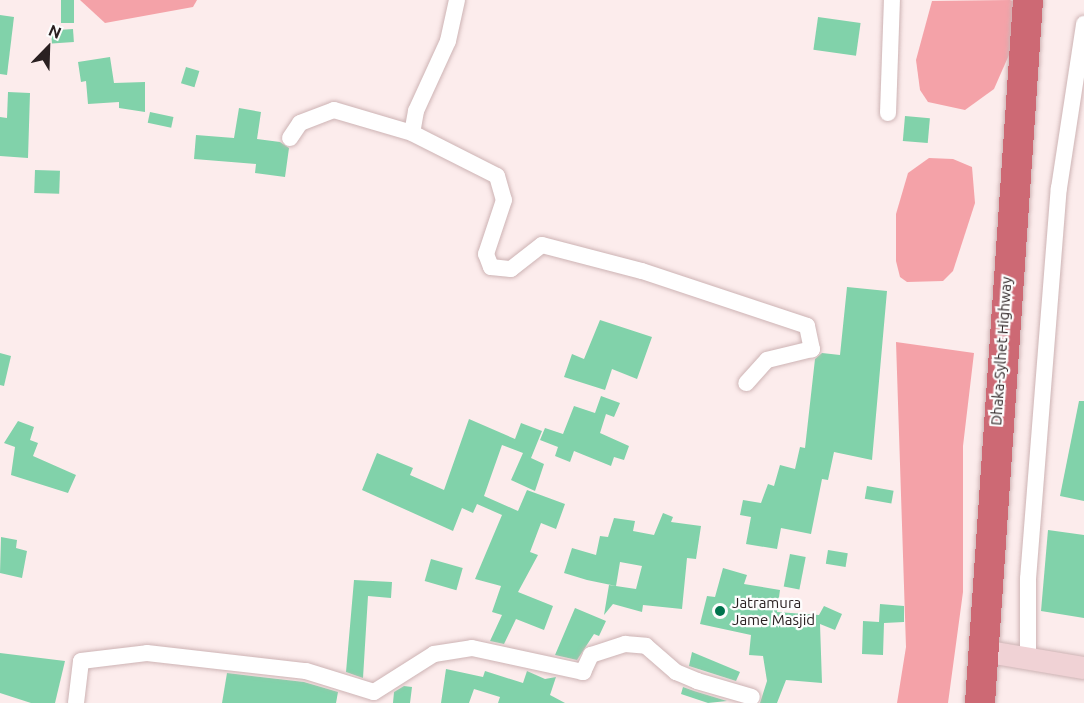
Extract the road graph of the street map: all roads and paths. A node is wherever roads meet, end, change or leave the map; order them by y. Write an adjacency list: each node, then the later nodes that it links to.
1 (457, 0): 7 (street)
2 (892, 0): 6 (street)
3 (1028, 0): 10 (highway, Dhaka-Sylhet Highway)
4 (1084, 24): 5 (street)
5 (1079, 73): 11 (street)
6 (888, 113)
7 (412, 133): 8 (street); 9 (street)
8 (290, 138)
9 (746, 383)
10 (983, 651): 11 (street); 15 (highway, Dhaka-Sylhet Highway)
11 (1028, 658): 12 (street)
12 (1084, 668)
13 (752, 697): 14 (street)
14 (76, 703)
15 (981, 703)

